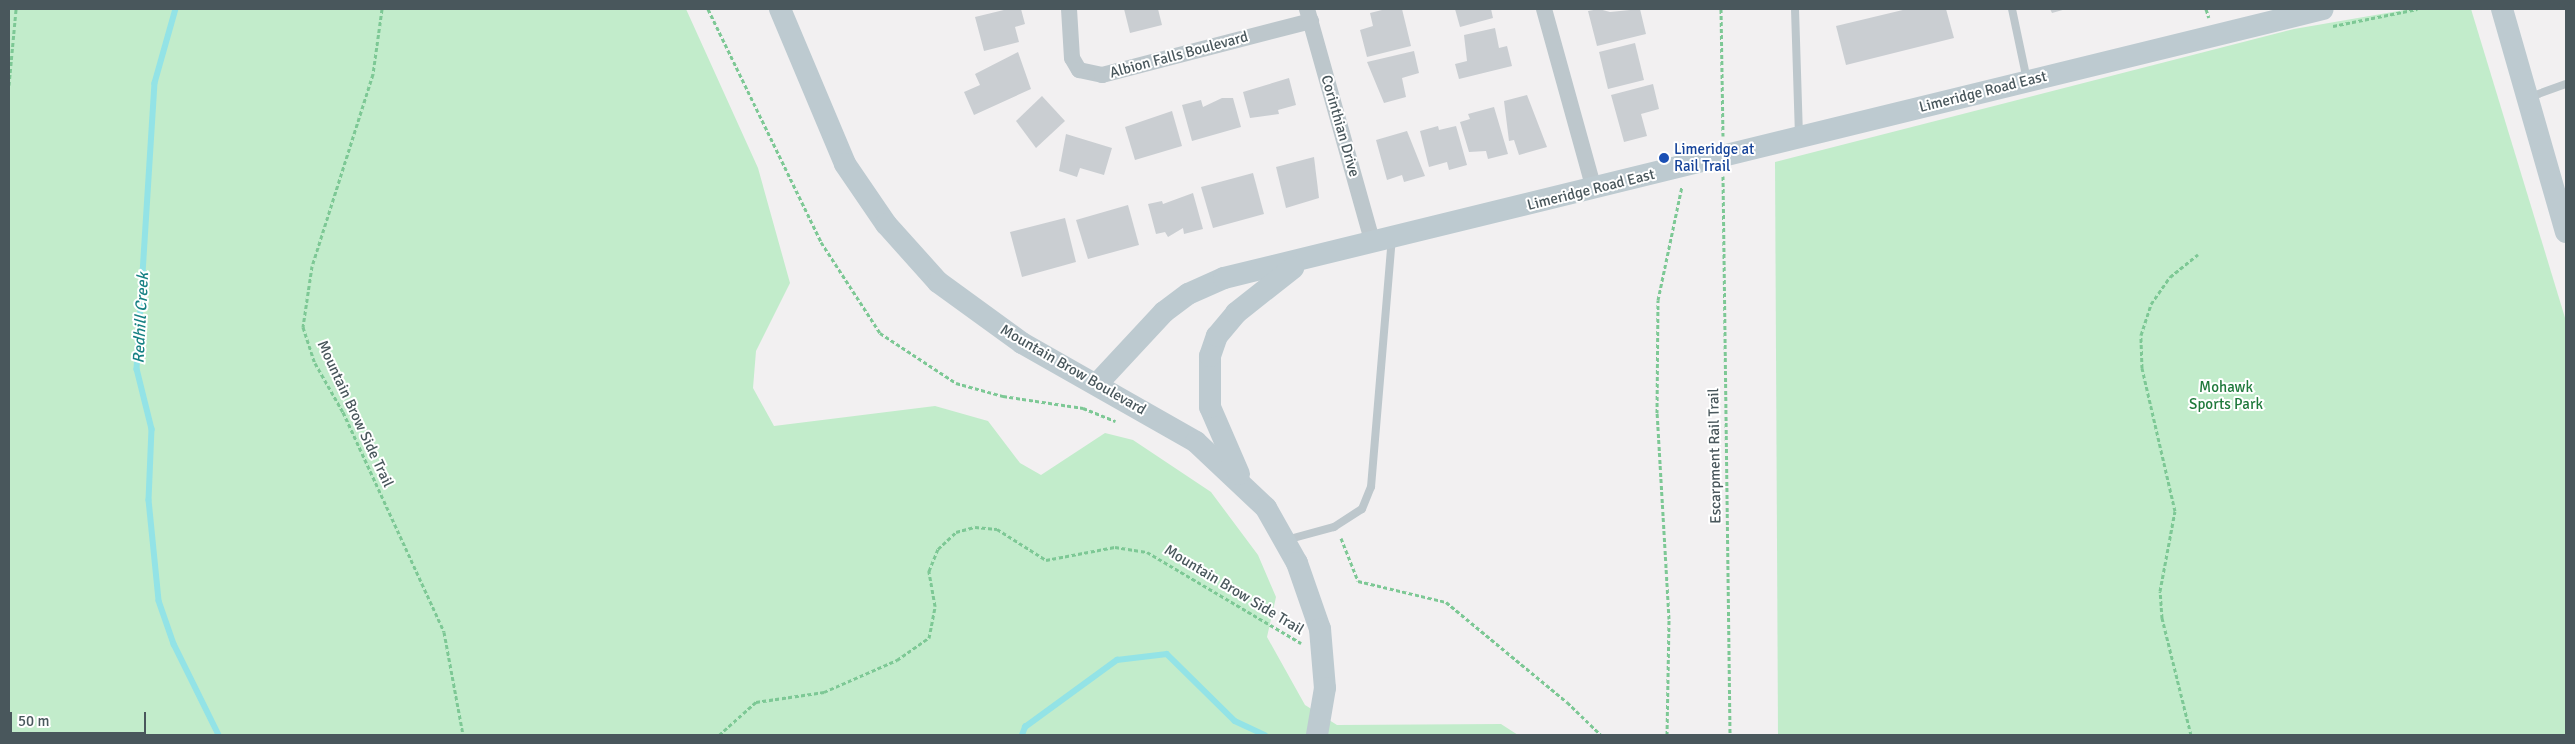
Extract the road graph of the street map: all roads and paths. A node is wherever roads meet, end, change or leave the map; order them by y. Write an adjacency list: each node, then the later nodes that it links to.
1 (16, 9): 16 (path)
2 (382, 9): 33 (path, Mountain Brow Side Trail)
3 (708, 9): 28 (path)
4 (780, 9): 27 (street, Mountain Brow Boulevard)
5 (1069, 9): 13 (street, Albion Falls Boulevard)
6 (1544, 9): 22 (street)
7 (1721, 9): 19 (path)
8 (1795, 9): 18 (lane)
9 (2012, 9): 14 (lane)
10 (2323, 9): 12 (street, Limeridge Road East)
11 (2502, 9): 17 (street)
12 (2295, 12): 14 (street, Limeridge Road East)
13 (1309, 15): 24 (street, Corinthian Drive)
14 (2027, 81): 18 (street, Limeridge Road East)
15 (2566, 84): 17 (lane)
16 (9, 85)
17 (2528, 98): 23 (street)
18 (1800, 136): 22 (street, Limeridge Road East)
19 (1723, 144)
20 (1723, 176): 38 (path, Escarpment Rail Trail)
21 (1682, 183): 37 (path)
22 (1594, 189): 24 (street, Limeridge Road East)
23 (2566, 232)
24 (1383, 242): 26 (street, Limeridge Road East); 30 (lane)
25 (2198, 254): 39 (path)
26 (1308, 258): 27 (street, Limeridge Road East); 29 (street)
27 (1097, 384): 29 (street, Mountain Brow Boulevard)
28 (1123, 424)
29 (1242, 482): 31 (street, Mountain Brow Boulevard)
30 (1334, 527): 31 (lane); 36 (path)
31 (1286, 540): 35 (street, Mountain Brow Boulevard)
32 (1308, 647): 34 (path, Mountain Brow Side Trail)
33 (463, 735)
34 (719, 735)
35 (1317, 735)
36 (1601, 735)
37 (1666, 735)
38 (1730, 735)
39 (2191, 735)

